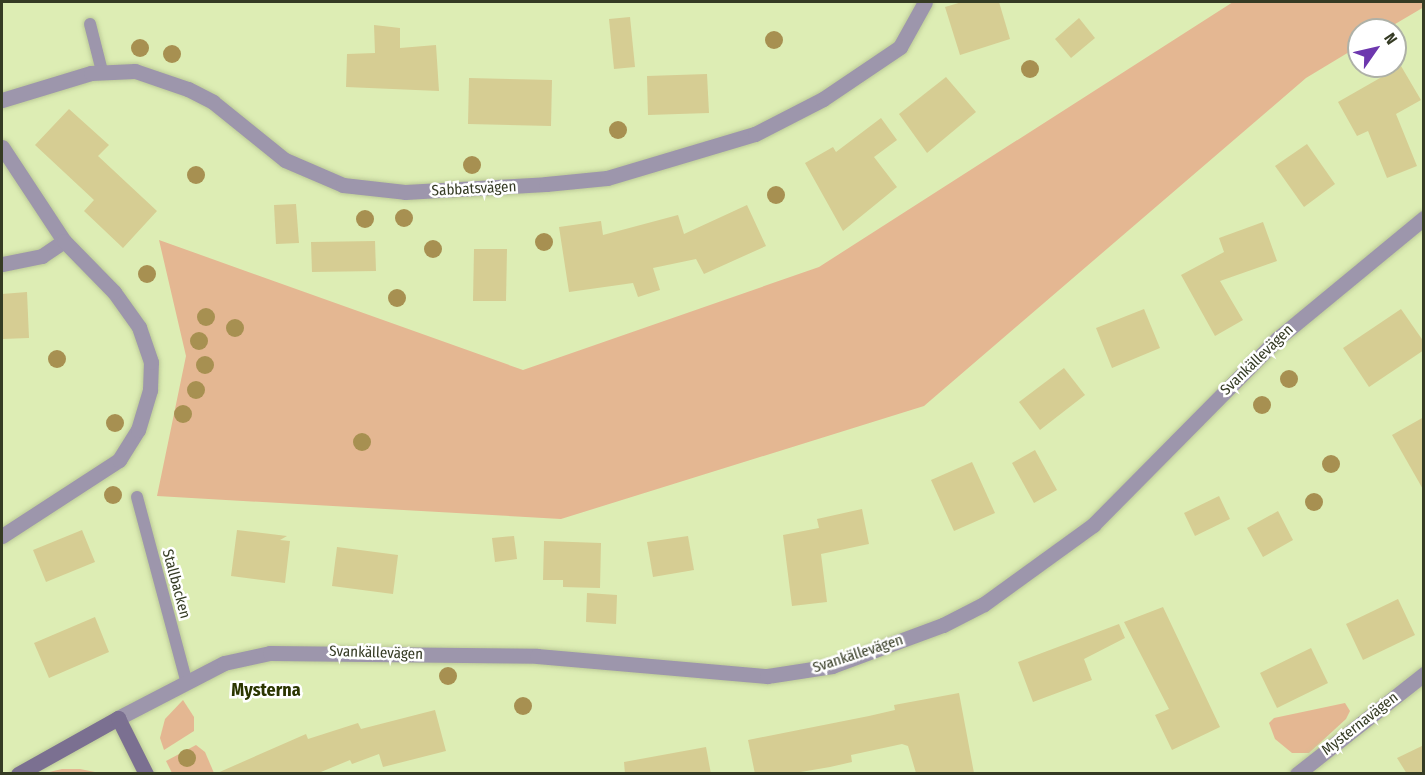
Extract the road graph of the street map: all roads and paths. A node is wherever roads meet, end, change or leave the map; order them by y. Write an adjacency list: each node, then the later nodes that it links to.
1 (925, 2): 3 (street, Sabbatsvägen)
2 (90, 24): 3 (lane)
3 (102, 71): 4 (street, Sabbatsvägen)
4 (2, 100)
5 (2, 147): 7 (street)
6 (1424, 218): 12 (street, Svankällevägen)
7 (64, 241): 8 (street); 10 (street)
8 (2, 264)
9 (137, 497): 12 (lane, Stallbacken)
10 (2, 536)
11 (1424, 674): 16 (street, Mysternavägen)
12 (186, 680): 13 (street, Svankällevägen)
13 (118, 718): 14 (street); 15 (street)
14 (18, 774)
15 (146, 774)
16 (1297, 774)

